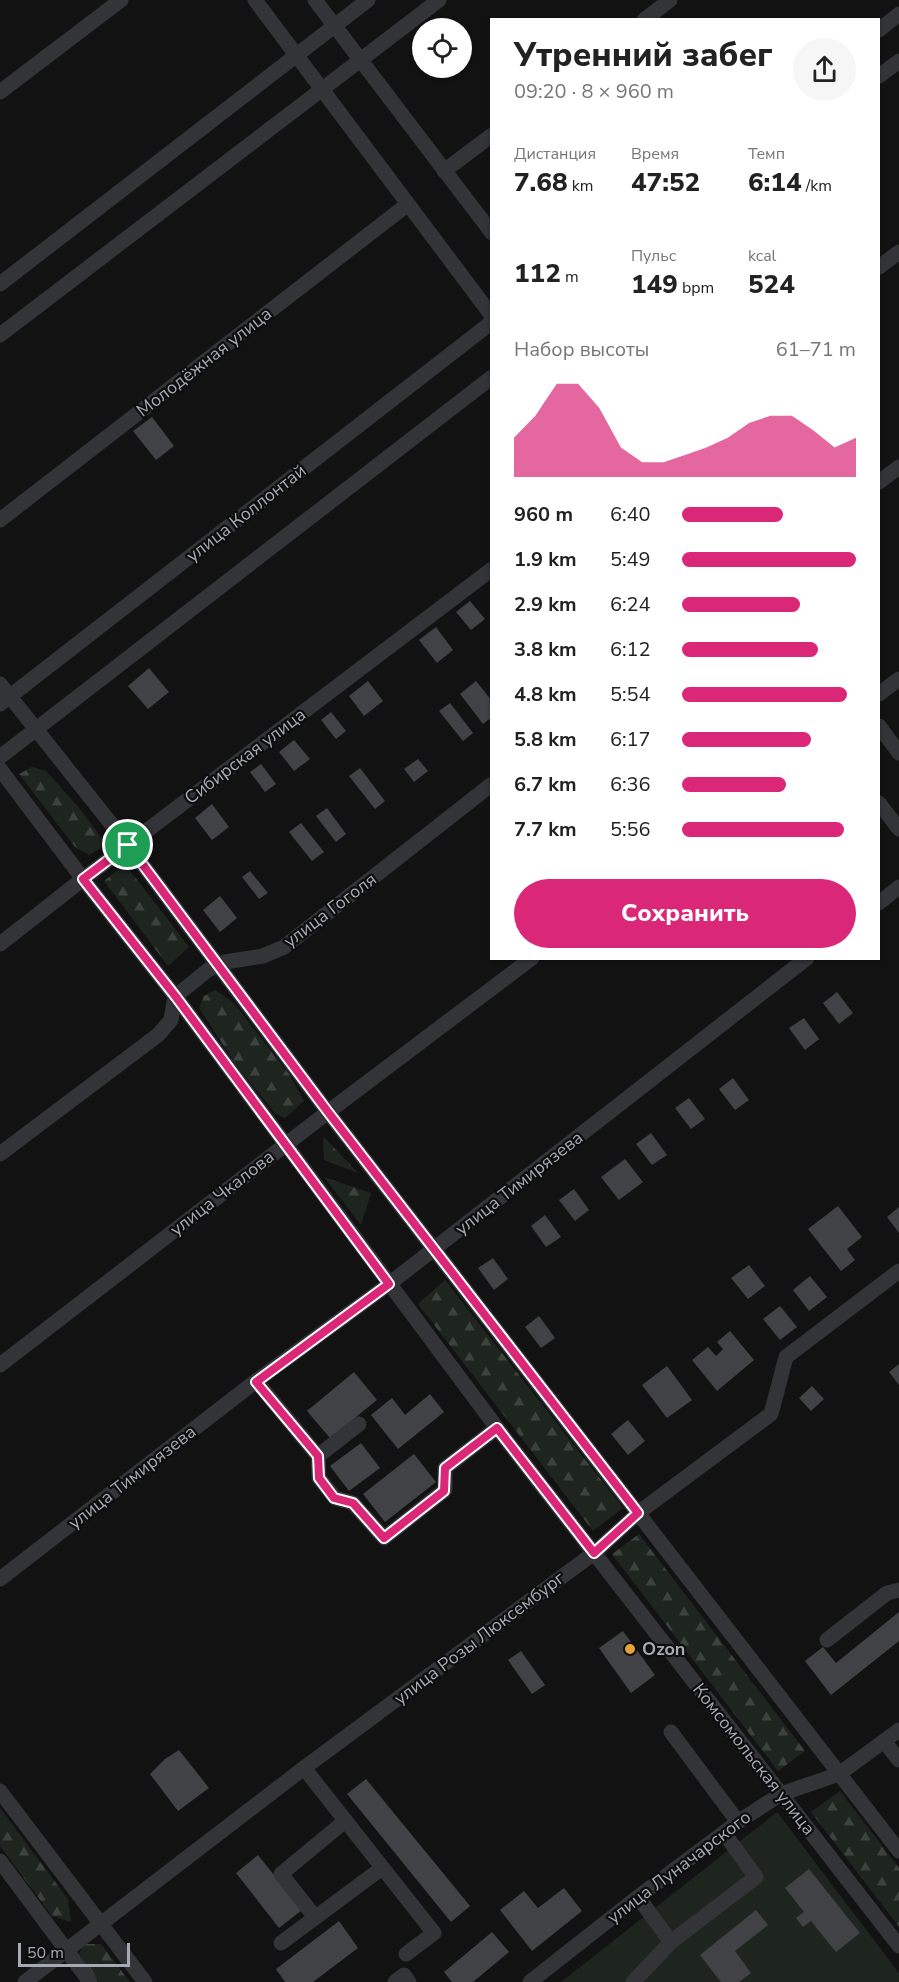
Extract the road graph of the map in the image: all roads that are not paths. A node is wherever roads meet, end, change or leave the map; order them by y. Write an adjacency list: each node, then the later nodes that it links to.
1 (121, 0): 16 (street)
2 (255, 0): 11 (street)
3 (315, 0): 9 (street)
4 (368, 0): 9 (street)
5 (439, 0): 12 (street)
6 (670, 0): 8 (street)
7 (899, 14): 10 (street)
8 (647, 18)
9 (334, 26): 11 (street); 12 (street)
10 (880, 29)
11 (294, 55): 15 (street); 23 (street)
12 (361, 61): 15 (street); 18 (street)
13 (899, 61): 14 (street)
14 (880, 75)
15 (321, 90): 19 (street); 26 (street)
16 (0, 92)
17 (490, 136): 18 (street)
18 (444, 171): 20 (street)
19 (408, 204): 24 (street); 30 (street, Молодёжная улица)
20 (490, 230)
21 (899, 252): 22 (street)
22 (880, 266)
23 (0, 284)
24 (490, 313)
25 (490, 324): 35 (street, улица Коллонтай)
26 (0, 335)
27 (490, 379): 37 (street)
28 (899, 467): 29 (street)
29 (880, 481)
30 (0, 519)
31 (490, 571): 44 (street, Сибирская улица)
32 (899, 679): 34 (street)
33 (0, 684): 35 (street)
34 (880, 693)
35 (5, 701): 37 (street)
36 (880, 727): 38 (street)
37 (36, 730): 39 (street); 44 (street)
38 (899, 753)
39 (0, 757)
40 (0, 769): 45 (street, Комсомольская улица)
41 (490, 786): 51 (street, улица Гоголя)
42 (880, 804): 43 (street)
43 (899, 829)
44 (128, 845): 45 (street, Сибирская улица); 51 (street)
45 (83, 879): 48 (street, Сибирская улица); 52 (street, Комсомольская улица)
46 (899, 887): 47 (street)
47 (880, 902)
48 (0, 944)
49 (529, 960): 53 (street, улица Чкалова)
50 (804, 960): 56 (street, улица Тимирязева)
51 (218, 965): 52 (street, улица Гоголя); 53 (street)
52 (176, 997): 54 (street, Комсомольская улица); 55 (street)
53 (328, 1112): 54 (street, улица Чкалова); 56 (street)
54 (286, 1144): 58 (street, Комсомольская улица); 59 (street, улица Чкалова)
55 (0, 1154)
56 (434, 1249): 58 (street, улица Тимирязева); 64 (street)
57 (899, 1271): 64 (street, улица Розы Люксембург)
58 (389, 1284): 60 (street, улица Тимирязева); 62 (street, Комсомольская улица)
59 (0, 1365)
60 (256, 1382): 63 (street); 66 (street, улица Тимирязева)
61 (359, 1424): 63 (street)
62 (497, 1428): 63 (street); 65 (street, Комсомольская улица)
63 (318, 1456)
64 (638, 1513): 65 (street, улица Розы Люксембург); 74 (street)
65 (594, 1553): 73 (street, улица Розы Люксембург); 76 (street, Комсомольская улица)
66 (0, 1579)
67 (899, 1590): 68 (street)
68 (827, 1641)
69 (899, 1731): 71 (street, улица Луначарского)
70 (671, 1732): 78 (street)
71 (884, 1741): 72 (street); 74 (street, улица Луначарского)
72 (899, 1761)
73 (304, 1768): 77 (street); 85 (street, улица Розы Люксембург)
74 (839, 1774): 76 (street, улица Луначарского); 80 (street)
75 (0, 1791): 85 (street)
76 (781, 1794): 78 (street, улица Луначарского); 88 (street, Комсомольская улица)
77 (345, 1821): 82 (street); 84 (street)
78 (738, 1822): 79 (street, улица Луначарского)
79 (724, 1833): 83 (street, улица Луначарского); 86 (street)
80 (899, 1851)
81 (0, 1862): 89 (street)
82 (382, 1868): 84 (street); 90 (street)
83 (638, 1897): 86 (street); 96 (street, улица Луначарского)
84 (315, 1917): 87 (street)
85 (101, 1924): 89 (street, улица Розы Люксембург); 93 (street)
86 (671, 1942): 97 (street)
87 (281, 1943)
88 (899, 1946)
89 (66, 1951): 91 (street, улица Розы Люксембург); 92 (street)
90 (406, 1954)
91 (26, 1982)
92 (90, 1982)
93 (145, 1982)
94 (396, 1982): 95 (street)
95 (409, 1982)
96 (530, 1982)
97 (633, 1982)

